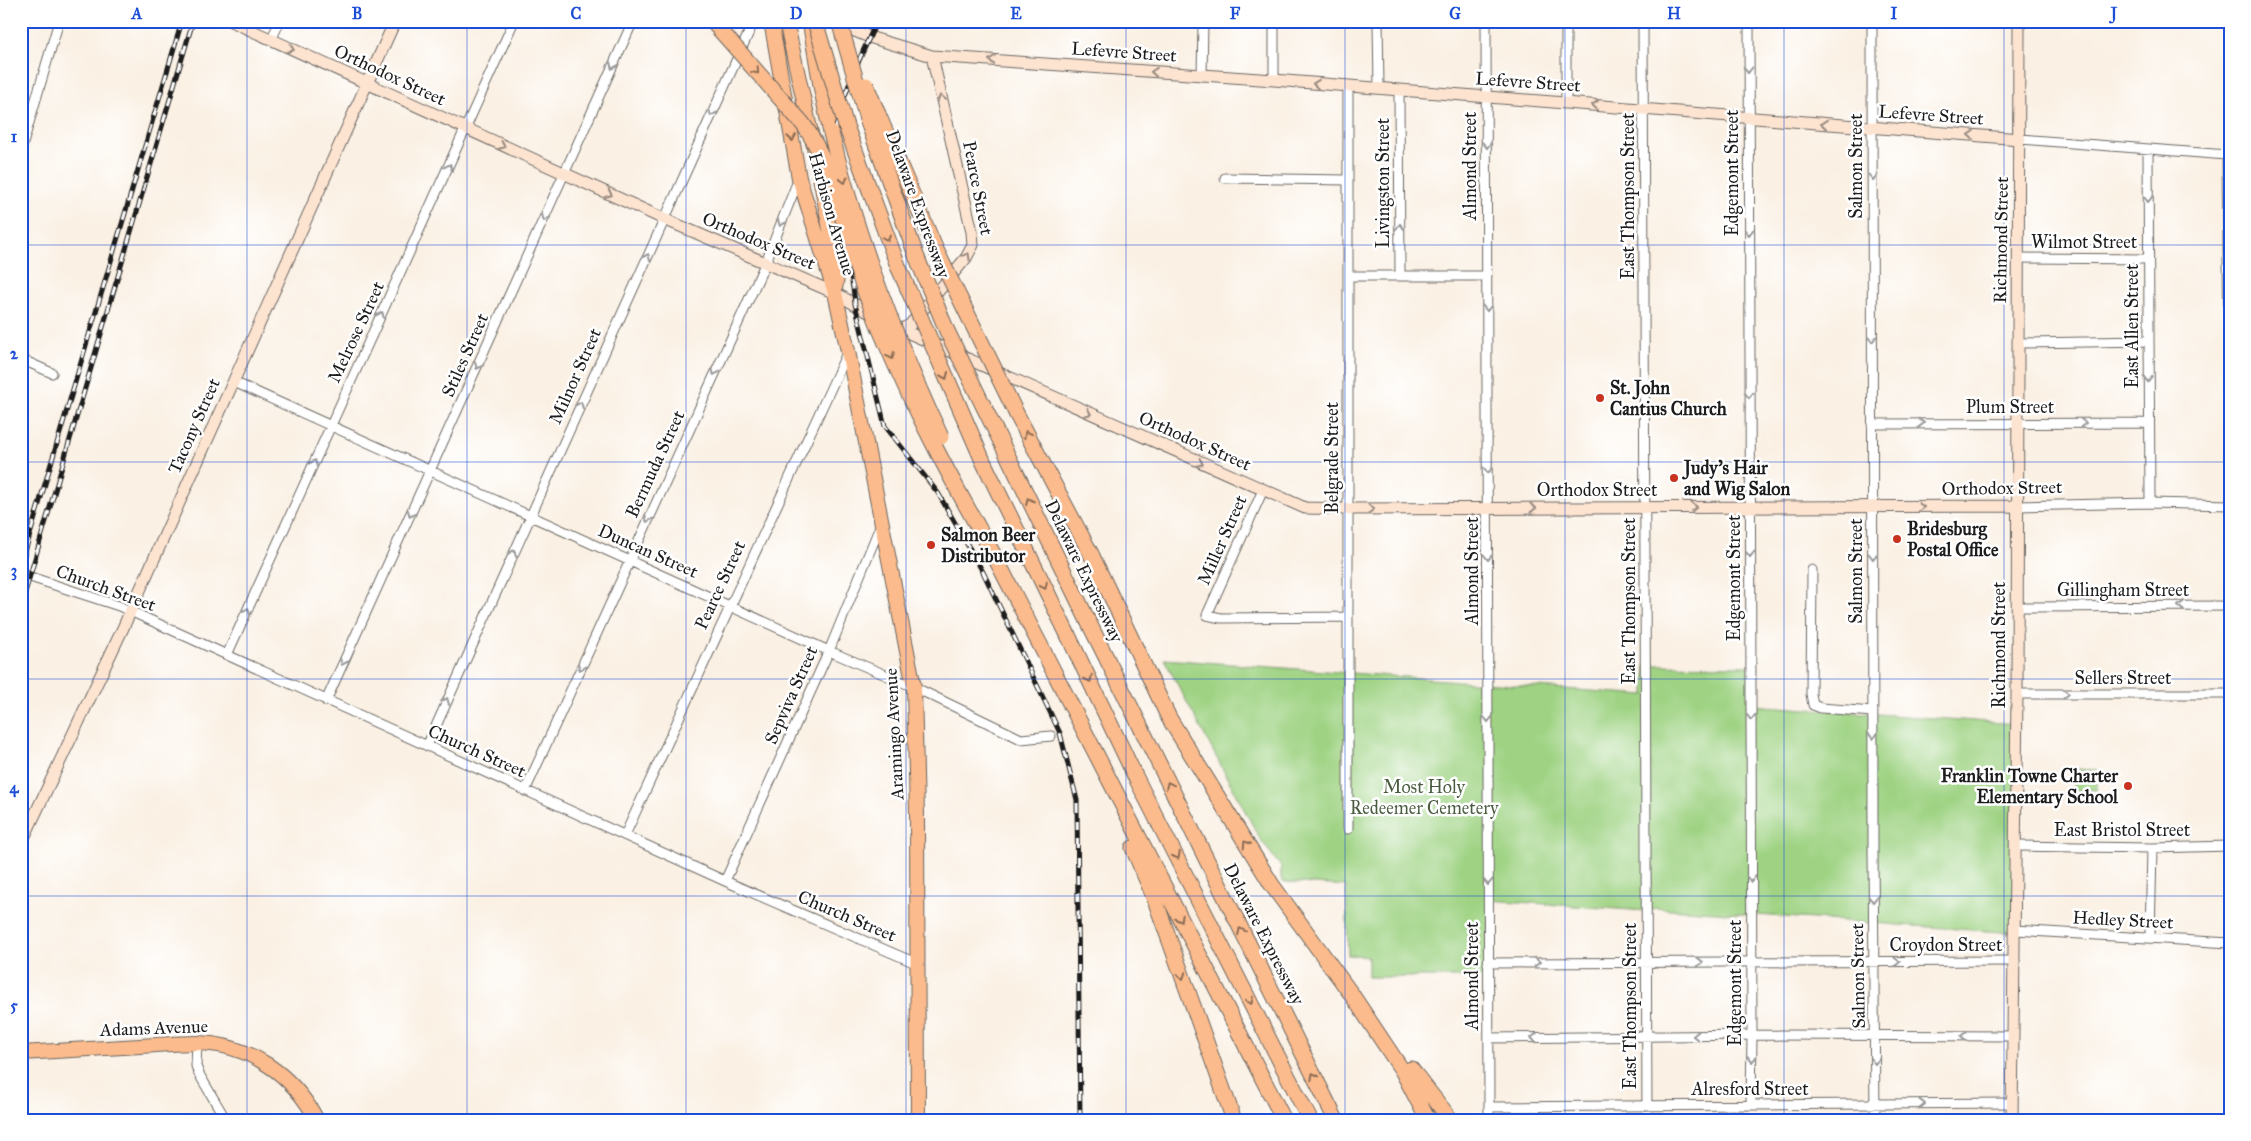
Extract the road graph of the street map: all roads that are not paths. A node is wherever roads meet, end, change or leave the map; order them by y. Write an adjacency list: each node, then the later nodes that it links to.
1 (59, 21): 37 (street)
2 (231, 21): 24 (street, Orthodox Street)
3 (280, 21): 24 (street)
4 (395, 21): 28 (street, Tacony Street)
5 (514, 21): 39 (street, Melrose Street)
6 (633, 21): 43 (street, Stiles Street, one-way to 43)
7 (712, 21): 79 (highway, one-way to 79, bridge)
8 (754, 21): 47 (street, Milnor Street, one-way to 47)
9 (771, 21): 44 (main road, Harbison Avenue, one-way to 44)
10 (786, 21): 54 (main road, Harbison Avenue)
11 (810, 21): 79 (highway, one-way to 79, bridge)
12 (814, 21): 135 (highway, one-way to 135, bridge)
13 (831, 21): 25 (street, Lefevre Street)
14 (840, 21): 35 (highway, bridge)
15 (1203, 21): 26 (street)
16 (1274, 21): 27 (street)
17 (1378, 21): 30 (street)
18 (1486, 21): 32 (street, Almond Street)
19 (1566, 21): 33 (street)
20 (1643, 21): 34 (street, East Thompson Street)
21 (1749, 21): 36 (street, Edgemont Street, one-way to 36)
22 (1872, 21): 38 (street, Salmon Street)
23 (2020, 21): 40 (street, Richmond Street)
24 (271, 40): 28 (street, Orthodox Street, one-way to 28)
25 (932, 56): 26 (street, Lefevre Street, one-way to 25); 55 (street, Pearce Street, one-way to 25)
26 (1202, 76): 27 (street, Lefevre Street)
27 (1274, 80): 29 (street, Lefevre Street, one-way to 27)
28 (367, 84): 39 (street, Orthodox Street); 61 (street, Tacony Street)
29 (1348, 87): 30 (street, Lefevre Street); 46 (street, Belgrade Street)
30 (1379, 88): 31 (street, Lefevre Street)
31 (1399, 90): 32 (street, Lefevre Street); 52 (street, Livingston Street, one-way to 31)
32 (1486, 97): 33 (street, Lefevre Street); 53 (street, Almond Street, one-way to 53)
33 (1566, 102): 34 (street, Lefevre Street, one-way to 33)
34 (1644, 109): 36 (street, Lefevre Street); 74 (street, East Thompson Street)
35 (872, 117): 115 (highway, one-way to 35, bridge); 136 (highway, Delaware Expressway, one-way to 35, bridge)
36 (1748, 118): 38 (street, Lefevre Street, one-way to 36); 71 (street, Edgemont Street, one-way to 71)
37 (25, 126): 41 (street)
38 (1873, 128): 40 (street, Lefevre Street, one-way to 38); 64 (street, Salmon Street, one-way to 64)
39 (466, 129): 43 (street, Orthodox Street, one-way to 43); 65 (street, Melrose Street, one-way to 39)
40 (2020, 139): 42 (street, Lefevre Street); 48 (street, Richmond Street)
41 (21, 150)
42 (2148, 150): 49 (street, East Allen Street, one-way to 49); 66 (street, Lefevre Street)
43 (565, 173): 47 (street, Orthodox Street, one-way to 47); 67 (street, Stiles Street, one-way to 67)
44 (799, 178): 50 (street, Bermuda Street, one-way to 50); 54 (main road, Harbison Avenue)
45 (1225, 178): 46 (street)
46 (1347, 180): 51 (street, Belgrade Street)
47 (664, 219): 50 (street, Orthodox Street); 77 (street, Milnor Street, one-way to 47)
48 (2019, 258): 49 (street, Wilmot Street); 57 (street, Richmond Street)
49 (2148, 259): 56 (street, East Allen Street)
50 (765, 264): 54 (street, Orthodox Street); 80 (street, Bermuda Street, one-way to 80)
51 (1349, 276): 52 (street); 76 (street, Belgrade Street)
52 (1400, 276): 53 (street)
53 (1487, 276): 73 (street, Almond Street, one-way to 73)
54 (835, 292): 55 (street, Orthodox Street); 58 (main road, Aramingo Avenue)
55 (900, 330): 68 (street, Orthodox Street, one-way to 68)
56 (2148, 342): 57 (street); 63 (street, East Allen Street, one-way to 63)
57 (2018, 343): 62 (street, Richmond Street)
58 (848, 351): 78 (main road, Aramingo Avenue); 83 (street, Pearce Street)
59 (21, 359): 60 (street)
60 (52, 373)
61 (234, 382): 65 (street, Duncan Street); 86 (street, Tacony Street)
62 (2017, 423): 63 (street, Plum Street, one-way to 63); 64 (street, Plum Street, one-way to 62); 72 (street, Richmond Street)
63 (2149, 423): 69 (street, East Allen Street)
64 (1872, 424): 75 (street, Salmon Street)
65 (330, 426): 67 (street, Duncan Street); 89 (street, Melrose Street, one-way to 65)
66 (2230, 450)
67 (430, 471): 77 (street, Duncan Street); 93 (street, Stiles Street, one-way to 93)
68 (1263, 490): 76 (street, Orthodox Street); 87 (street, Miller Street)
69 (2150, 503): 70 (street, Orthodox Street); 72 (street, Orthodox Street)
70 (2230, 505)
71 (1750, 506): 74 (street, Orthodox Street, one-way to 71); 75 (street, Orthodox Street); 111 (street, Edgemont Street, one-way to 111)
72 (2018, 506): 75 (street, Orthodox Street, one-way to 72); 85 (street, Richmond Street)
73 (1488, 508): 74 (street, Orthodox Street, one-way to 74); 76 (street, Orthodox Street, one-way to 73); 113 (street, Almond Street, one-way to 113)
74 (1645, 508): 109 (street, East Thompson Street)
75 (1872, 508): 94 (street, Salmon Street, one-way to 94)
76 (1348, 509): 87 (street, Belgrade Street)
77 (529, 515): 80 (street, Duncan Street); 97 (street, Milnor Street, one-way to 77)
78 (882, 520): 88 (street, Sepviva Street); 90 (main road, Aramingo Avenue)
79 (996, 559): 96 (highway)
80 (629, 560): 83 (street, Duncan Street); 98 (street, Bermuda Street, one-way to 98)
81 (1812, 570): 94 (street)
82 (21, 574): 86 (street, Church Street)
83 (730, 605): 88 (street, Duncan Street); 100 (street, Pearce Street)
84 (2230, 606): 85 (street, Gillingham Street, one-way to 85)
85 (2017, 607): 91 (street, Richmond Street)
86 (130, 612): 89 (street, Church Street); 101 (street, Tacony Street)
87 (1348, 616): 99 (street, Belgrade Street)
88 (829, 651): 90 (street, Duncan Street); 105 (street, Sepviva Street)
89 (227, 656): 93 (street, Church Street)
90 (914, 687): 95 (street, Duncan Street); 114 (main road, Aramingo Avenue)
91 (2017, 694): 92 (street, Sellers Street, one-way to 92); 102 (street, Richmond Street)
92 (2230, 694)
93 (326, 701): 97 (street, Church Street)
94 (1872, 712): 112 (street, Salmon Street, one-way to 112)
95 (1051, 736)
96 (1086, 736): 116 (highway, one-way to 116); 134 (highway, one-way to 134)
97 (427, 746): 98 (street, Church Street)
98 (526, 791): 100 (street, Church Street)
99 (1348, 829)
100 (625, 835): 105 (street, Church Street)
101 (21, 844)
102 (2015, 846): 104 (street, East Bristol Street); 106 (street, Richmond Street)
103 (2230, 846): 104 (street, East Bristol Street)
104 (2152, 848): 107 (street)
105 (725, 882): 114 (street, Church Street)
106 (2015, 930): 107 (street, Hedley Street); 110 (street, Richmond Street)
107 (2150, 938): 108 (street, Hedley Street)
108 (2230, 943)
109 (1646, 961): 111 (street, Croydon Street, one-way to 111); 113 (street, Croydon Street, one-way to 109); 118 (street, East Thompson Street)
110 (2015, 961): 112 (street, Croydon Street, one-way to 110); 120 (street, Richmond Street)
111 (1752, 962): 112 (street, Croydon Street); 117 (street, Edgemont Street)
112 (1874, 962): 119 (street, Salmon Street)
113 (1488, 963): 121 (street, Almond Street)
114 (918, 964): 129 (main road, Aramingo Avenue)
115 (1352, 995): 137 (highway); 138 (highway)
116 (1198, 1022): 132 (highway); 133 (highway)
117 (1752, 1035): 118 (street, one-way to 118); 119 (street); 126 (street, Edgemont Street, one-way to 126)
118 (1646, 1036): 121 (street, one-way to 121); 125 (street, East Thompson Street)
119 (1875, 1036): 120 (street, one-way to 119); 127 (street, Salmon Street, one-way to 127)
120 (2012, 1036): 124 (street, Richmond Street)
121 (1488, 1038): 128 (street, Almond Street)
122 (197, 1043): 123 (main road, Adams Avenue); 130 (street); 131 (main road, Adams Avenue)
123 (21, 1053)
124 (2012, 1103): 127 (street, Alresford Street, one-way to 124); 142 (street, Richmond Street)
125 (1647, 1105): 126 (street, Alresford Street); 128 (street, Alresford Street); 140 (street, East Thompson Street)
126 (1751, 1105): 127 (street, Alresford Street)
127 (1875, 1105): 141 (street, Salmon Street)
128 (1489, 1108): 139 (street, Almond Street)
129 (917, 1118)
130 (226, 1120)
131 (317, 1120)
132 (1223, 1120)
133 (1234, 1120)
134 (1284, 1120)
135 (1310, 1120)
136 (1336, 1120)
137 (1428, 1120)
138 (1451, 1120)
139 (1489, 1120)
140 (1647, 1120)
141 (1875, 1120)
142 (2012, 1120)

